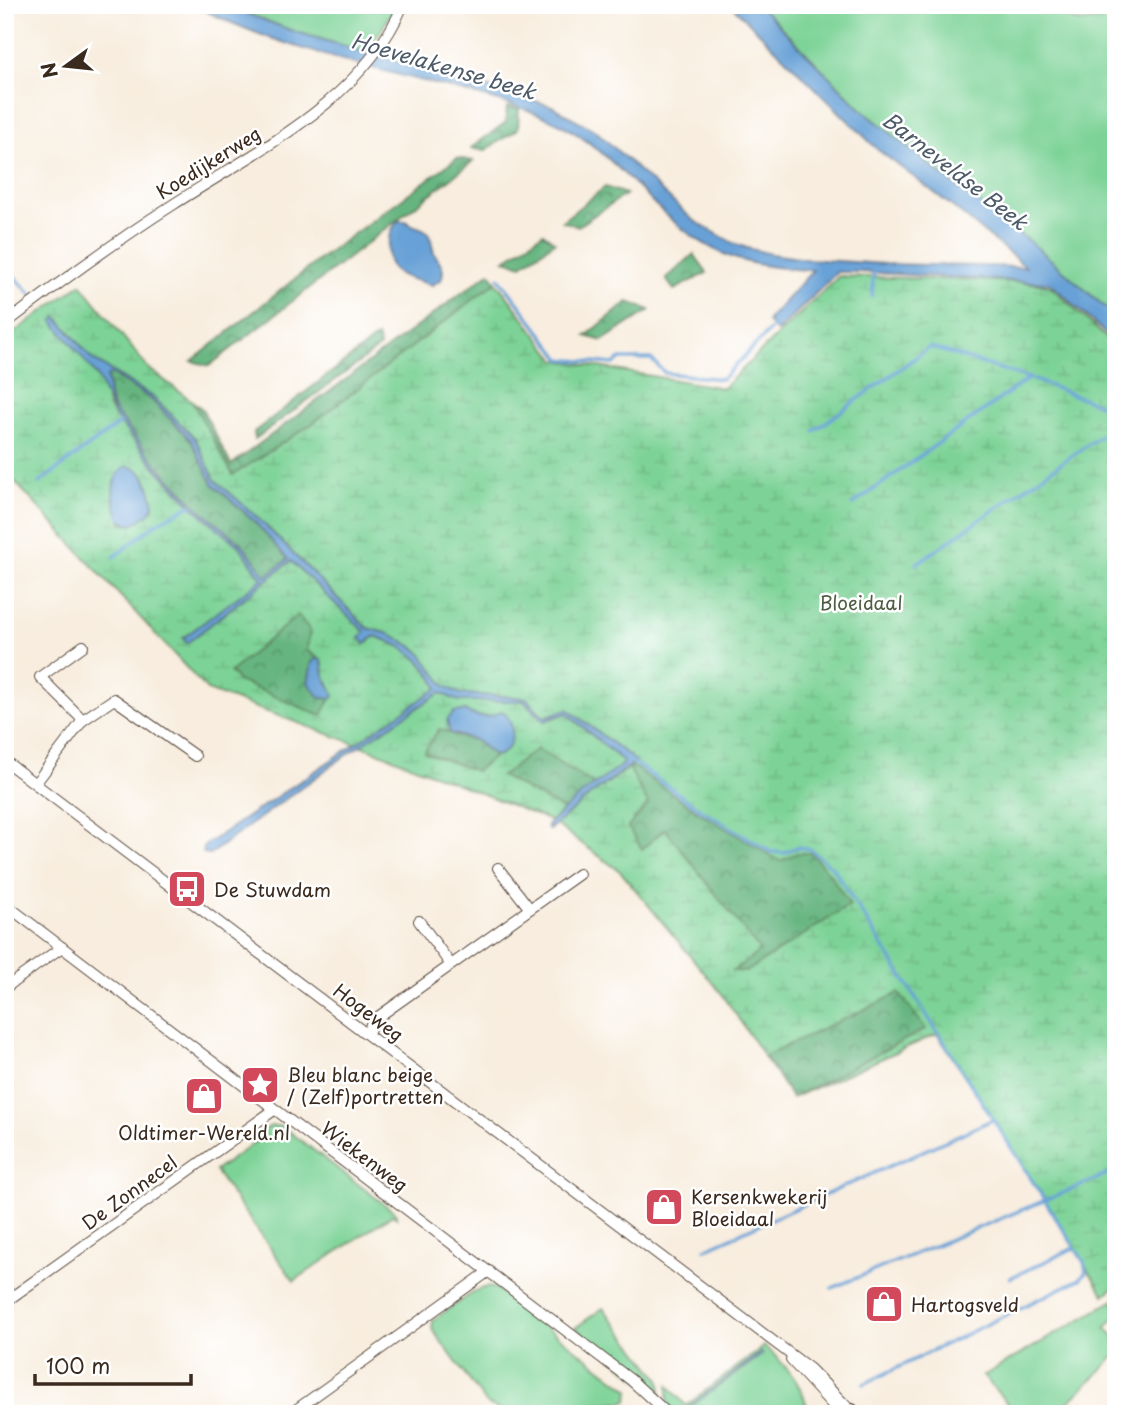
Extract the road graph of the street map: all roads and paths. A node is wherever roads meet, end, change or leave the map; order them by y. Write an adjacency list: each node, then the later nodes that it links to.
1 (403, 5): 2 (street, Koedijkerweg)
2 (5, 324)
3 (83, 646): 4 (street)
4 (83, 720): 5 (street); 7 (street)
5 (195, 756)
6 (5, 761): 7 (street, Hogeweg)
7 (35, 784): 16 (street, Hogeweg)
8 (498, 868): 11 (street)
9 (579, 874): 11 (street)
10 (5, 904): 13 (street, Wiekenweg)
11 (530, 909): 14 (street)
12 (419, 921): 14 (street)
13 (62, 947): 15 (street); 17 (street, Wiekenweg)
14 (451, 965): 16 (street)
15 (5, 988)
16 (368, 1035): 20 (street, Hogeweg)
17 (274, 1110): 18 (street, Wiekenweg); 19 (street, De Zonnecel)
18 (489, 1271): 21 (street); 22 (street, Wiekenweg)
19 (5, 1302)
20 (846, 1413)
21 (290, 1414)
22 (668, 1414)

